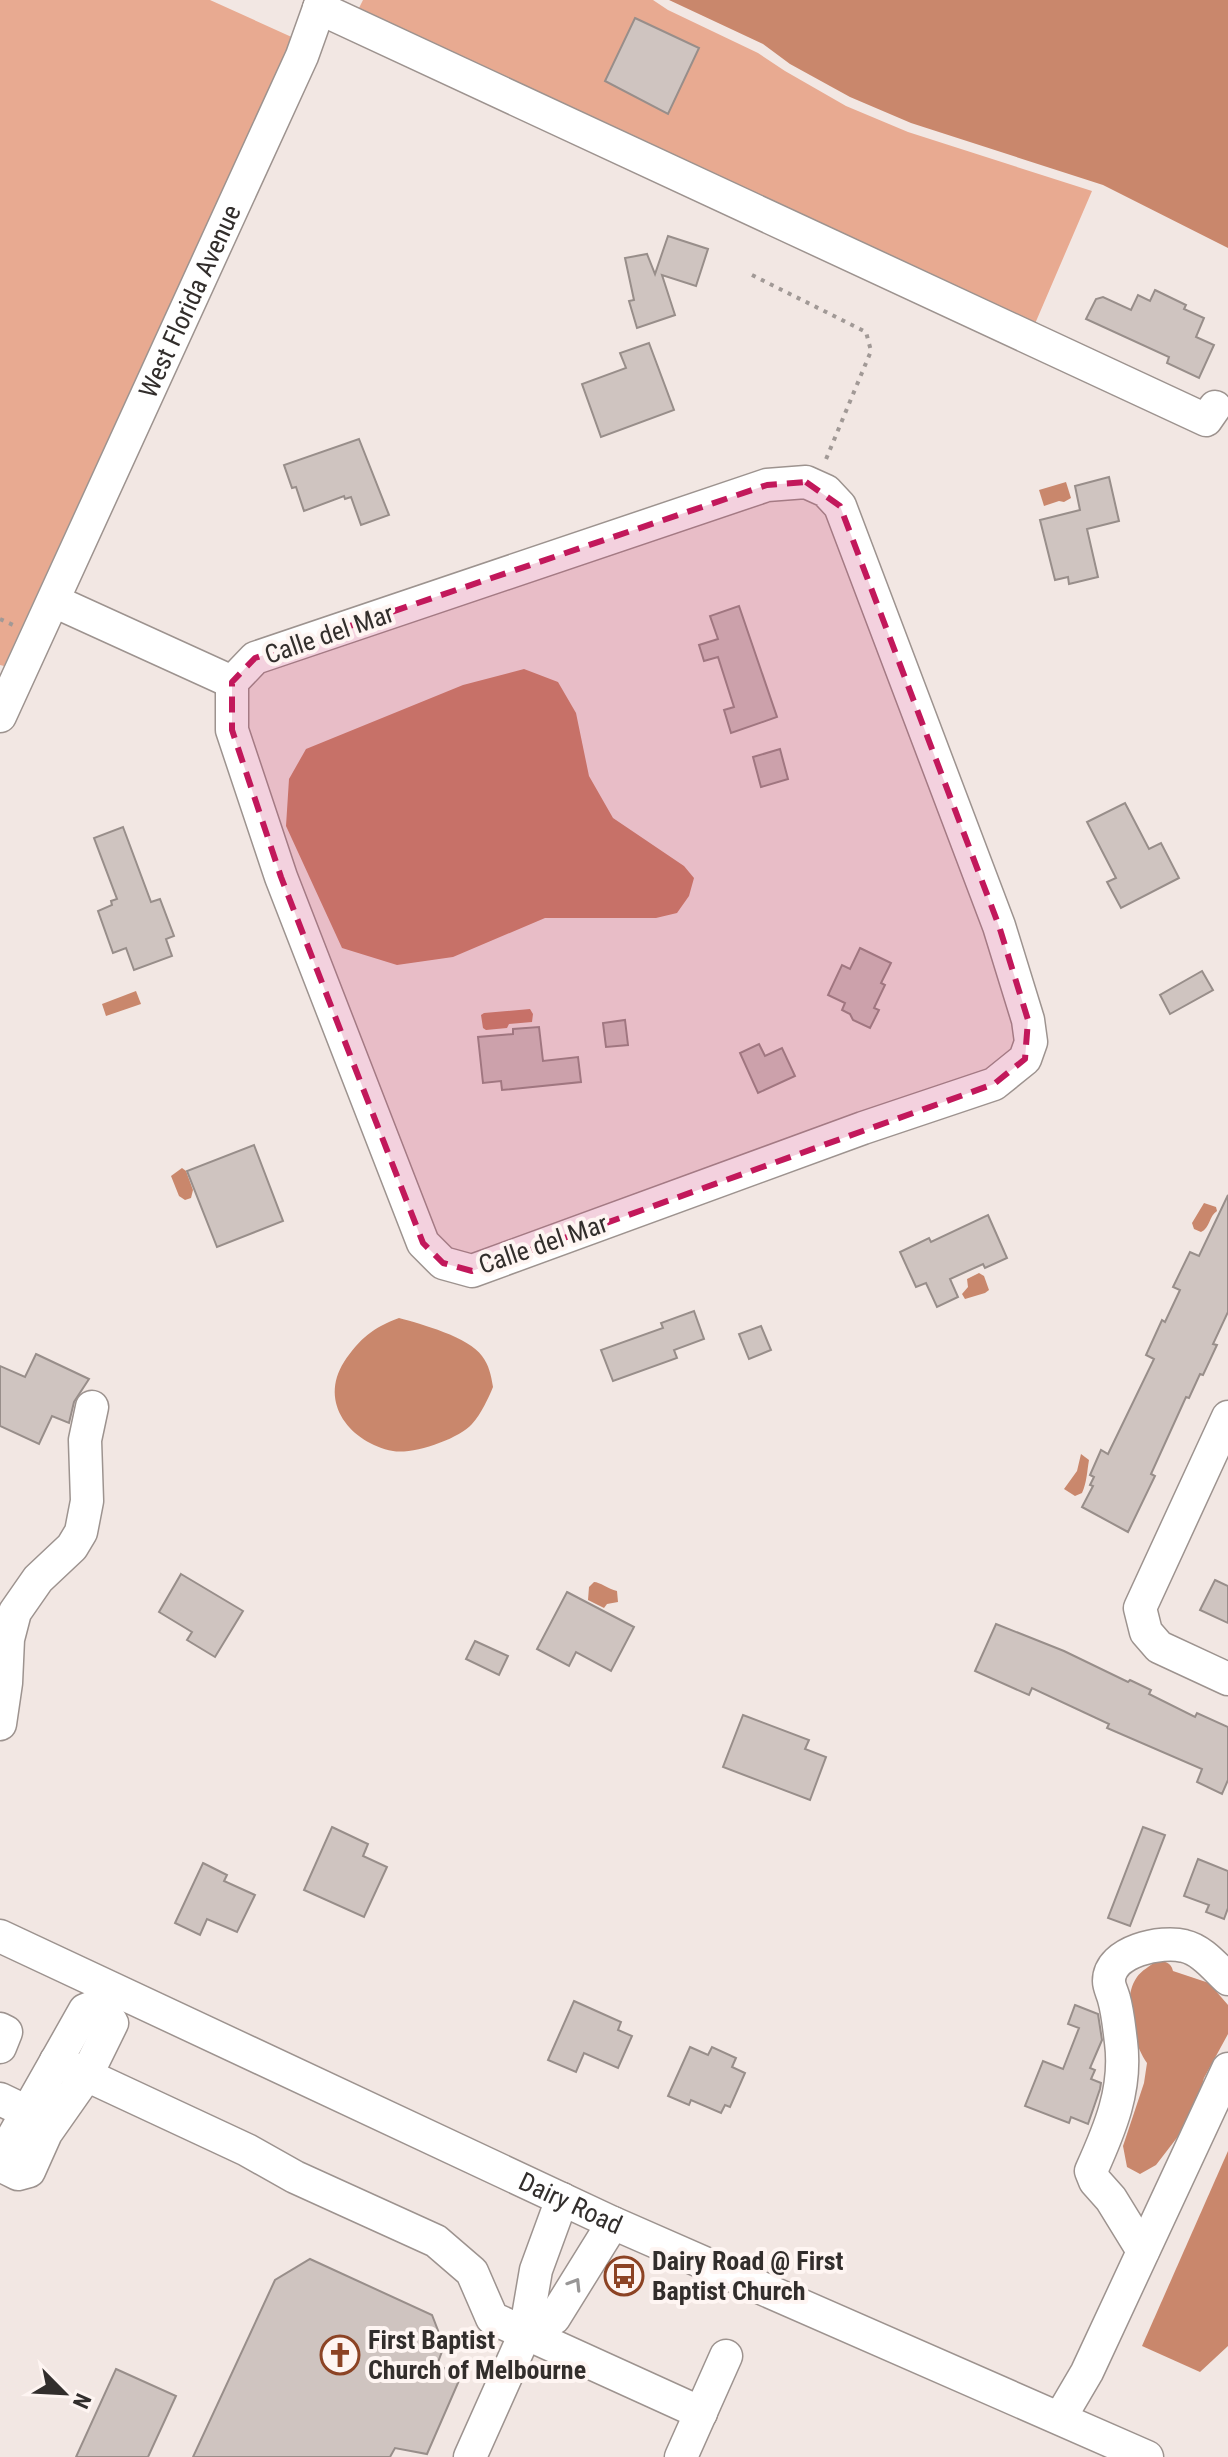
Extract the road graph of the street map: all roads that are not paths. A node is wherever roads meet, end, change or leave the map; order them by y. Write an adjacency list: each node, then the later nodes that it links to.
1 (320, 4): 2 (street); 3 (street, West Florida Avenue)
2 (1215, 407)
3 (54, 601): 4 (street); 5 (street, West Florida Avenue)
4 (232, 682): 4 (street, Calle del Mar)
5 (0, 716)
6 (92, 1407): 9 (street)
7 (1228, 1417): 8 (street)
8 (1228, 1679)
9 (0, 1724)
10 (0, 1936): 12 (street, Dairy Road)
11 (1228, 1979): 22 (street)
12 (106, 1996): 15 (street); 17 (street); 20 (street, Dairy Road)
13 (0, 2029): 14 (street)
14 (0, 2047)
15 (56, 2061): 17 (street); 18 (street)
16 (1228, 2069): 22 (street)
17 (86, 2076): 18 (street); 23 (street)
18 (26, 2112): 19 (street)
19 (0, 2162)
20 (562, 2199): 21 (street, Dairy Road); 24 (street)
21 (613, 2223): 25 (street, one-way to 21); 28 (street, Dairy Road)
22 (1143, 2251): 28 (street)
23 (482, 2295): 24 (street); 25 (street)
24 (532, 2300): 25 (street)
25 (525, 2334): 27 (street); 29 (street)
26 (726, 2356): 27 (street)
27 (701, 2413): 30 (street)
28 (1060, 2418): 31 (street, Dairy Road)
29 (470, 2457)
30 (681, 2457)
31 (1147, 2457)

